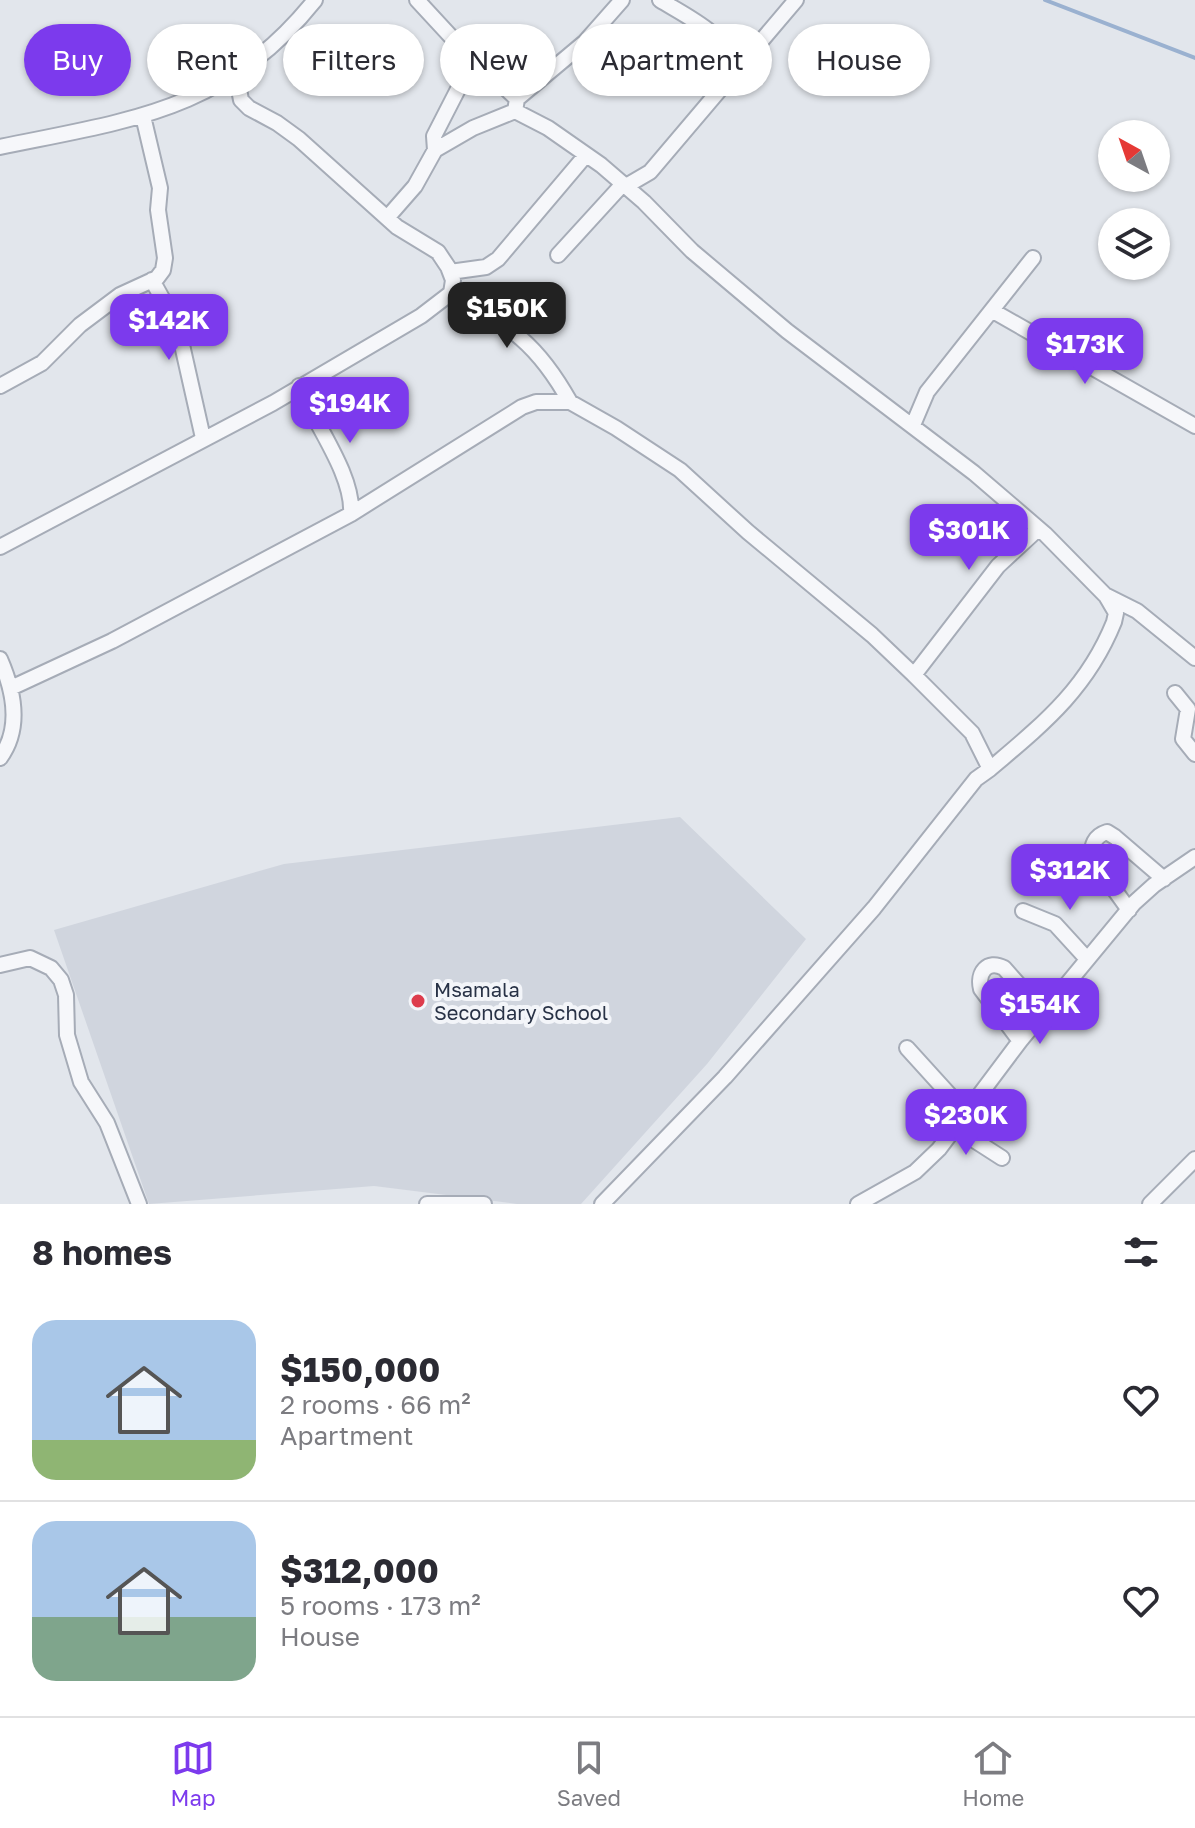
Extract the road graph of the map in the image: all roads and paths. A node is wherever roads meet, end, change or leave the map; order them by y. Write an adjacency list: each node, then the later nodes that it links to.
1 (315, 0): 9 (street)
2 (417, 0): 7 (street)
3 (622, 0): 15 (street)
4 (660, 0): 6 (street)
5 (796, 0): 8 (street)
6 (695, 24)
7 (440, 25)
8 (772, 27)
9 (267, 50)
10 (197, 96): 16 (street)
11 (240, 96): 21 (street)
12 (454, 96): 18 (street)
13 (508, 96): 15 (street)
14 (713, 96): 20 (street)
15 (516, 105): 18 (street); 19 (street)
16 (143, 116): 17 (street); 25 (street)
17 (0, 147)
18 (435, 150): 21 (street)
19 (586, 155): 20 (street); 24 (street)
20 (624, 186): 22 (street); 31 (street)
21 (387, 218): 24 (street)
22 (558, 255)
23 (1033, 258): 27 (street)
24 (450, 272): 26 (street)
25 (152, 280): 28 (street); 33 (street)
26 (451, 293): 29 (street); 30 (street)
27 (993, 311): 31 (street); 32 (street)
28 (0, 386)
29 (299, 386): 33 (street); 34 (street)
30 (570, 402): 34 (street); 40 (street)
31 (913, 425): 35 (street)
32 (1195, 426)
33 (203, 438): 36 (street)
34 (351, 514): 41 (street)
35 (1045, 534): 37 (street); 40 (street)
36 (0, 547)
37 (1106, 596): 38 (street); 45 (street)
38 (1195, 658)
39 (0, 659): 41 (street)
40 (914, 675): 45 (street)
41 (13, 687): 44 (street)
42 (1175, 693): 43 (street)
43 (1195, 754)
44 (0, 758)
45 (990, 769): 61 (street)
46 (1194, 861): 47 (street)
47 (1164, 879): 48 (street); 48 (street)
48 (1129, 910): 50 (street)
49 (1023, 911): 50 (street)
50 (1087, 959): 52 (street)
51 (0, 965): 58 (street)
52 (1043, 1012): 53 (street); 53 (street)
53 (1020, 1041): 55 (street)
54 (907, 1048): 55 (street)
55 (963, 1117): 56 (street); 62 (street)
56 (1002, 1158)
57 (1195, 1159): 63 (street)
58 (139, 1204)
59 (427, 1204): 60 (street)
60 (484, 1204)
61 (602, 1204)
62 (858, 1204)
63 (1150, 1204)

